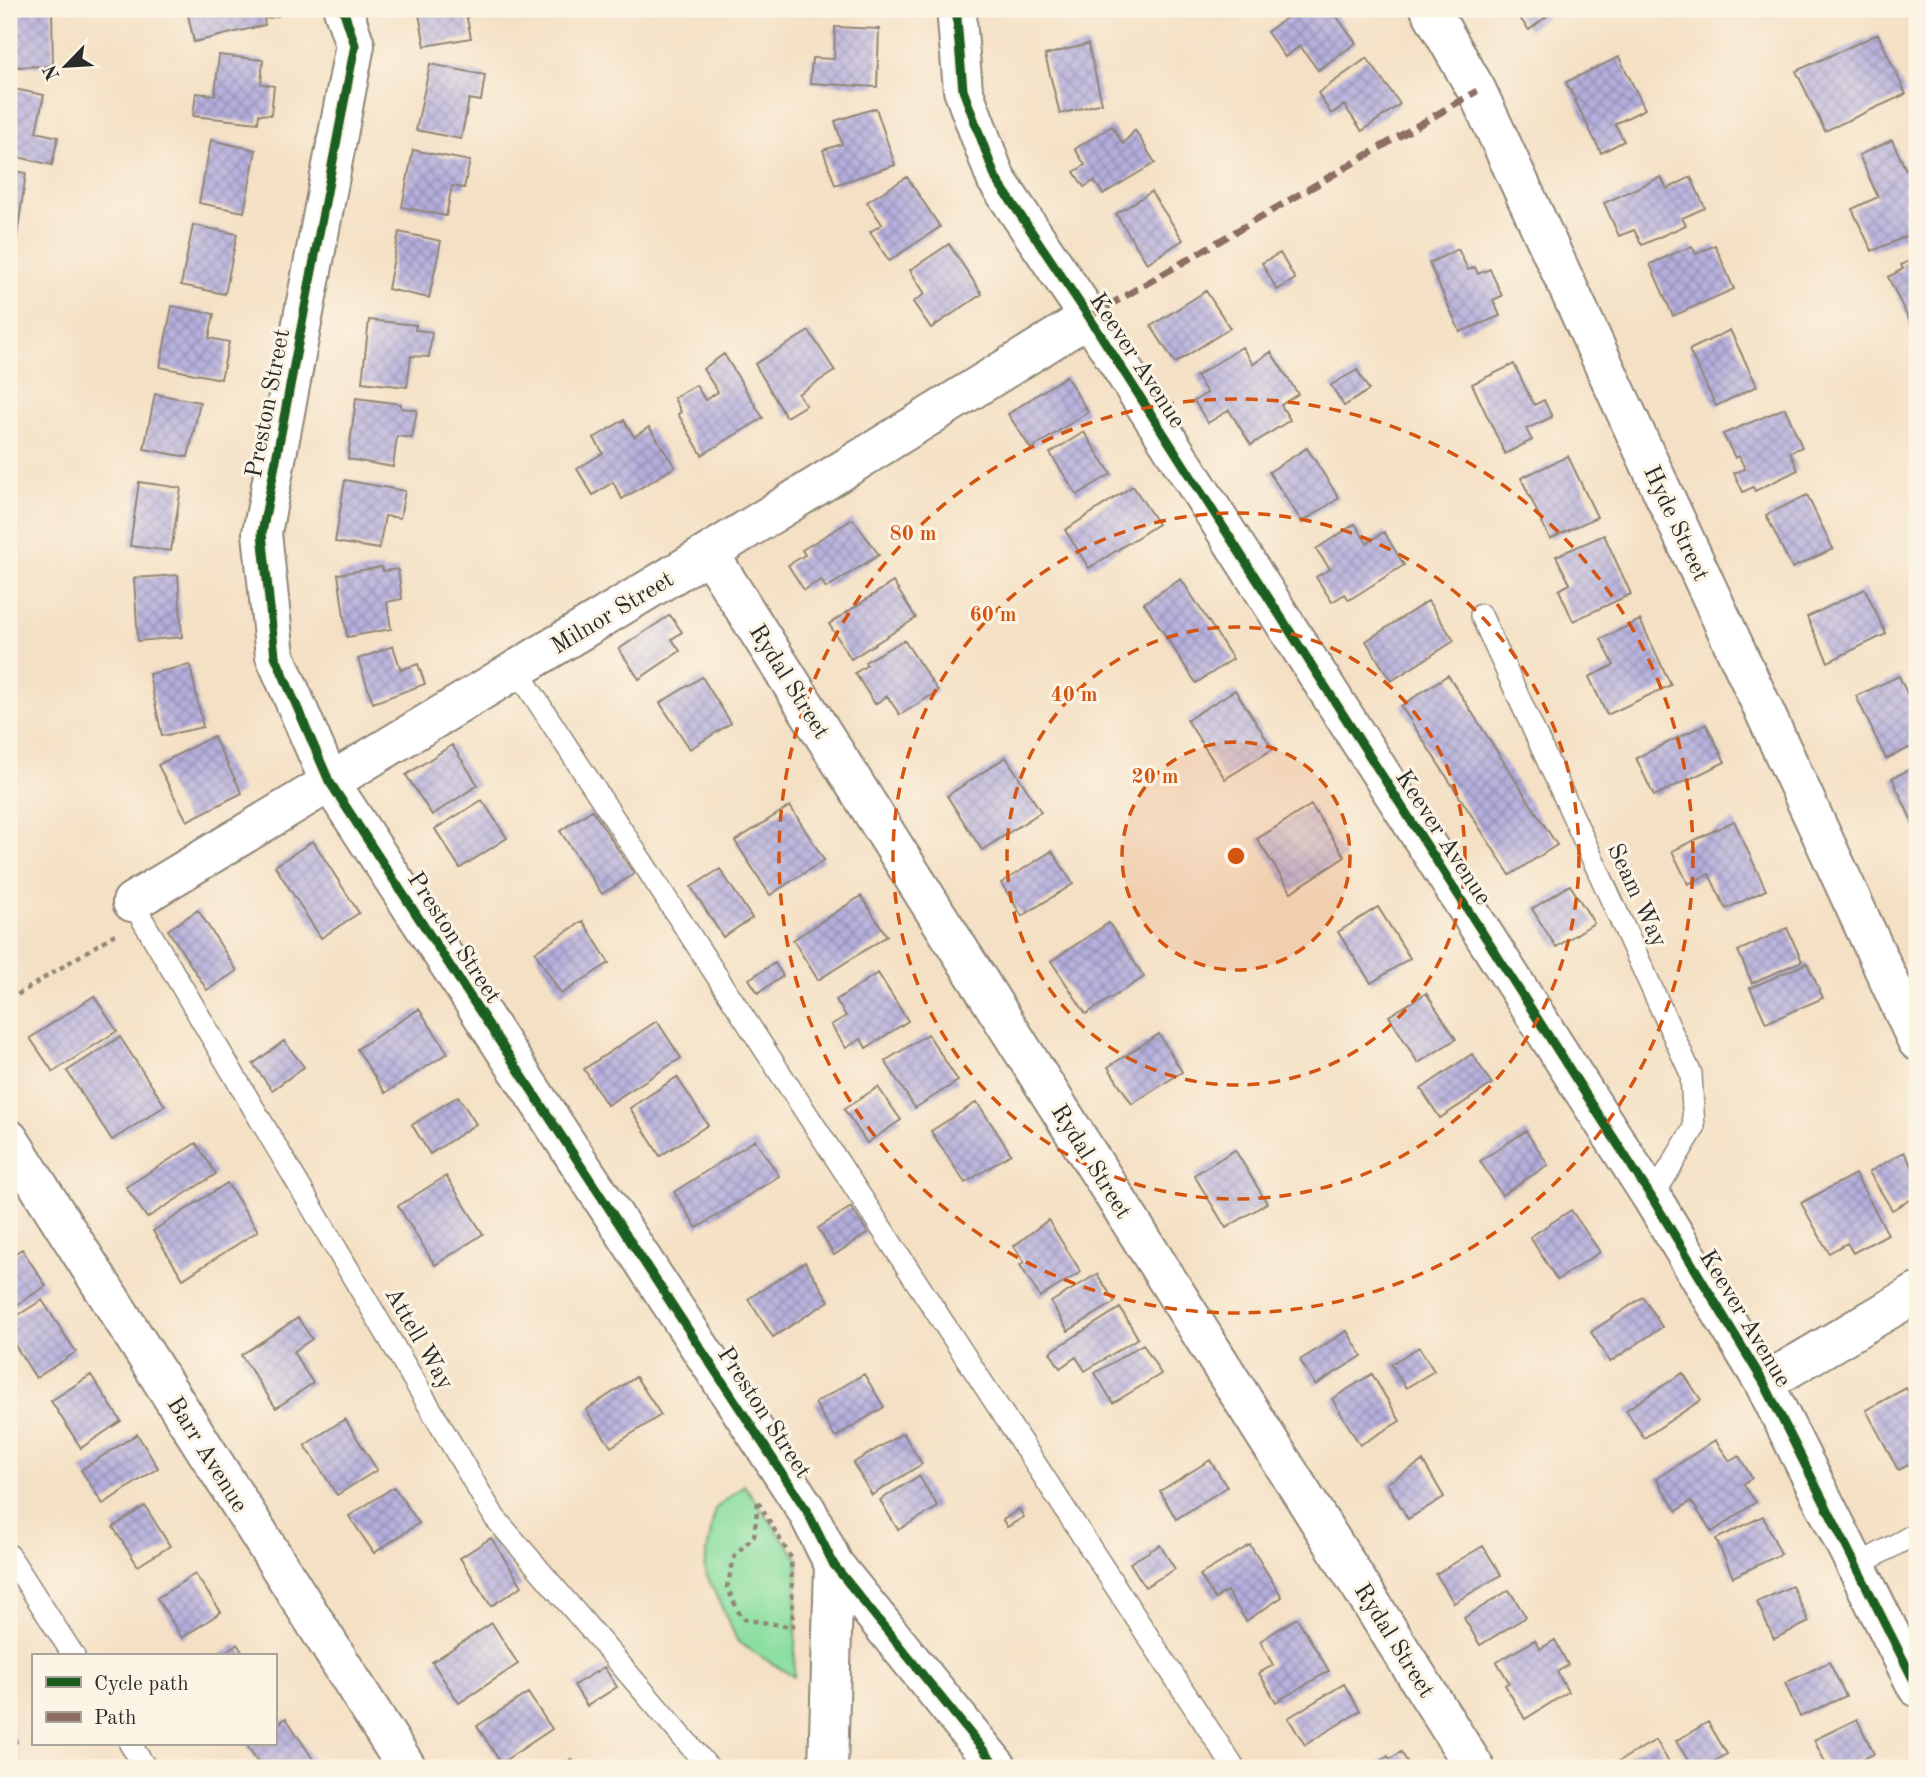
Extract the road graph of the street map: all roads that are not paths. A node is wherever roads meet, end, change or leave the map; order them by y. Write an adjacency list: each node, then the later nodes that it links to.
1 (343, 9): 8 (street, Preston Street)
2 (958, 9): 4 (street, Keever Avenue)
3 (1430, 9): 10 (street, Hyde Street)
4 (1089, 317): 5 (street, Milnor Street); 12 (street, Keever Avenue)
5 (709, 553): 7 (street, Milnor Street); 28 (street, Rydal Street)
6 (1481, 615): 12 (lane, Seam Way)
7 (517, 670): 8 (street, Milnor Street); 27 (lane)
8 (329, 781): 9 (street, Milnor Street); 17 (street, Preston Street)
9 (125, 917): 24 (lane, Attell Way)
10 (1917, 1041)
11 (9, 1139): 23 (street, Barr Avenue)
12 (1652, 1198): 14 (street, Keever Avenue)
13 (1917, 1293): 14 (street)
14 (1764, 1383): 18 (street, Keever Avenue)
15 (1917, 1532): 18 (lane)
16 (9, 1555): 19 (lane)
17 (834, 1565): 25 (street); 26 (street, Preston Street)
18 (1856, 1566): 20 (street, Keever Avenue)
19 (73, 1654)
20 (1917, 1687)
21 (131, 1746): 22 (lane)
22 (146, 1768)
23 (407, 1768)
24 (709, 1768)
25 (828, 1768)
26 (998, 1768)
27 (1234, 1768)
28 (1475, 1768)

